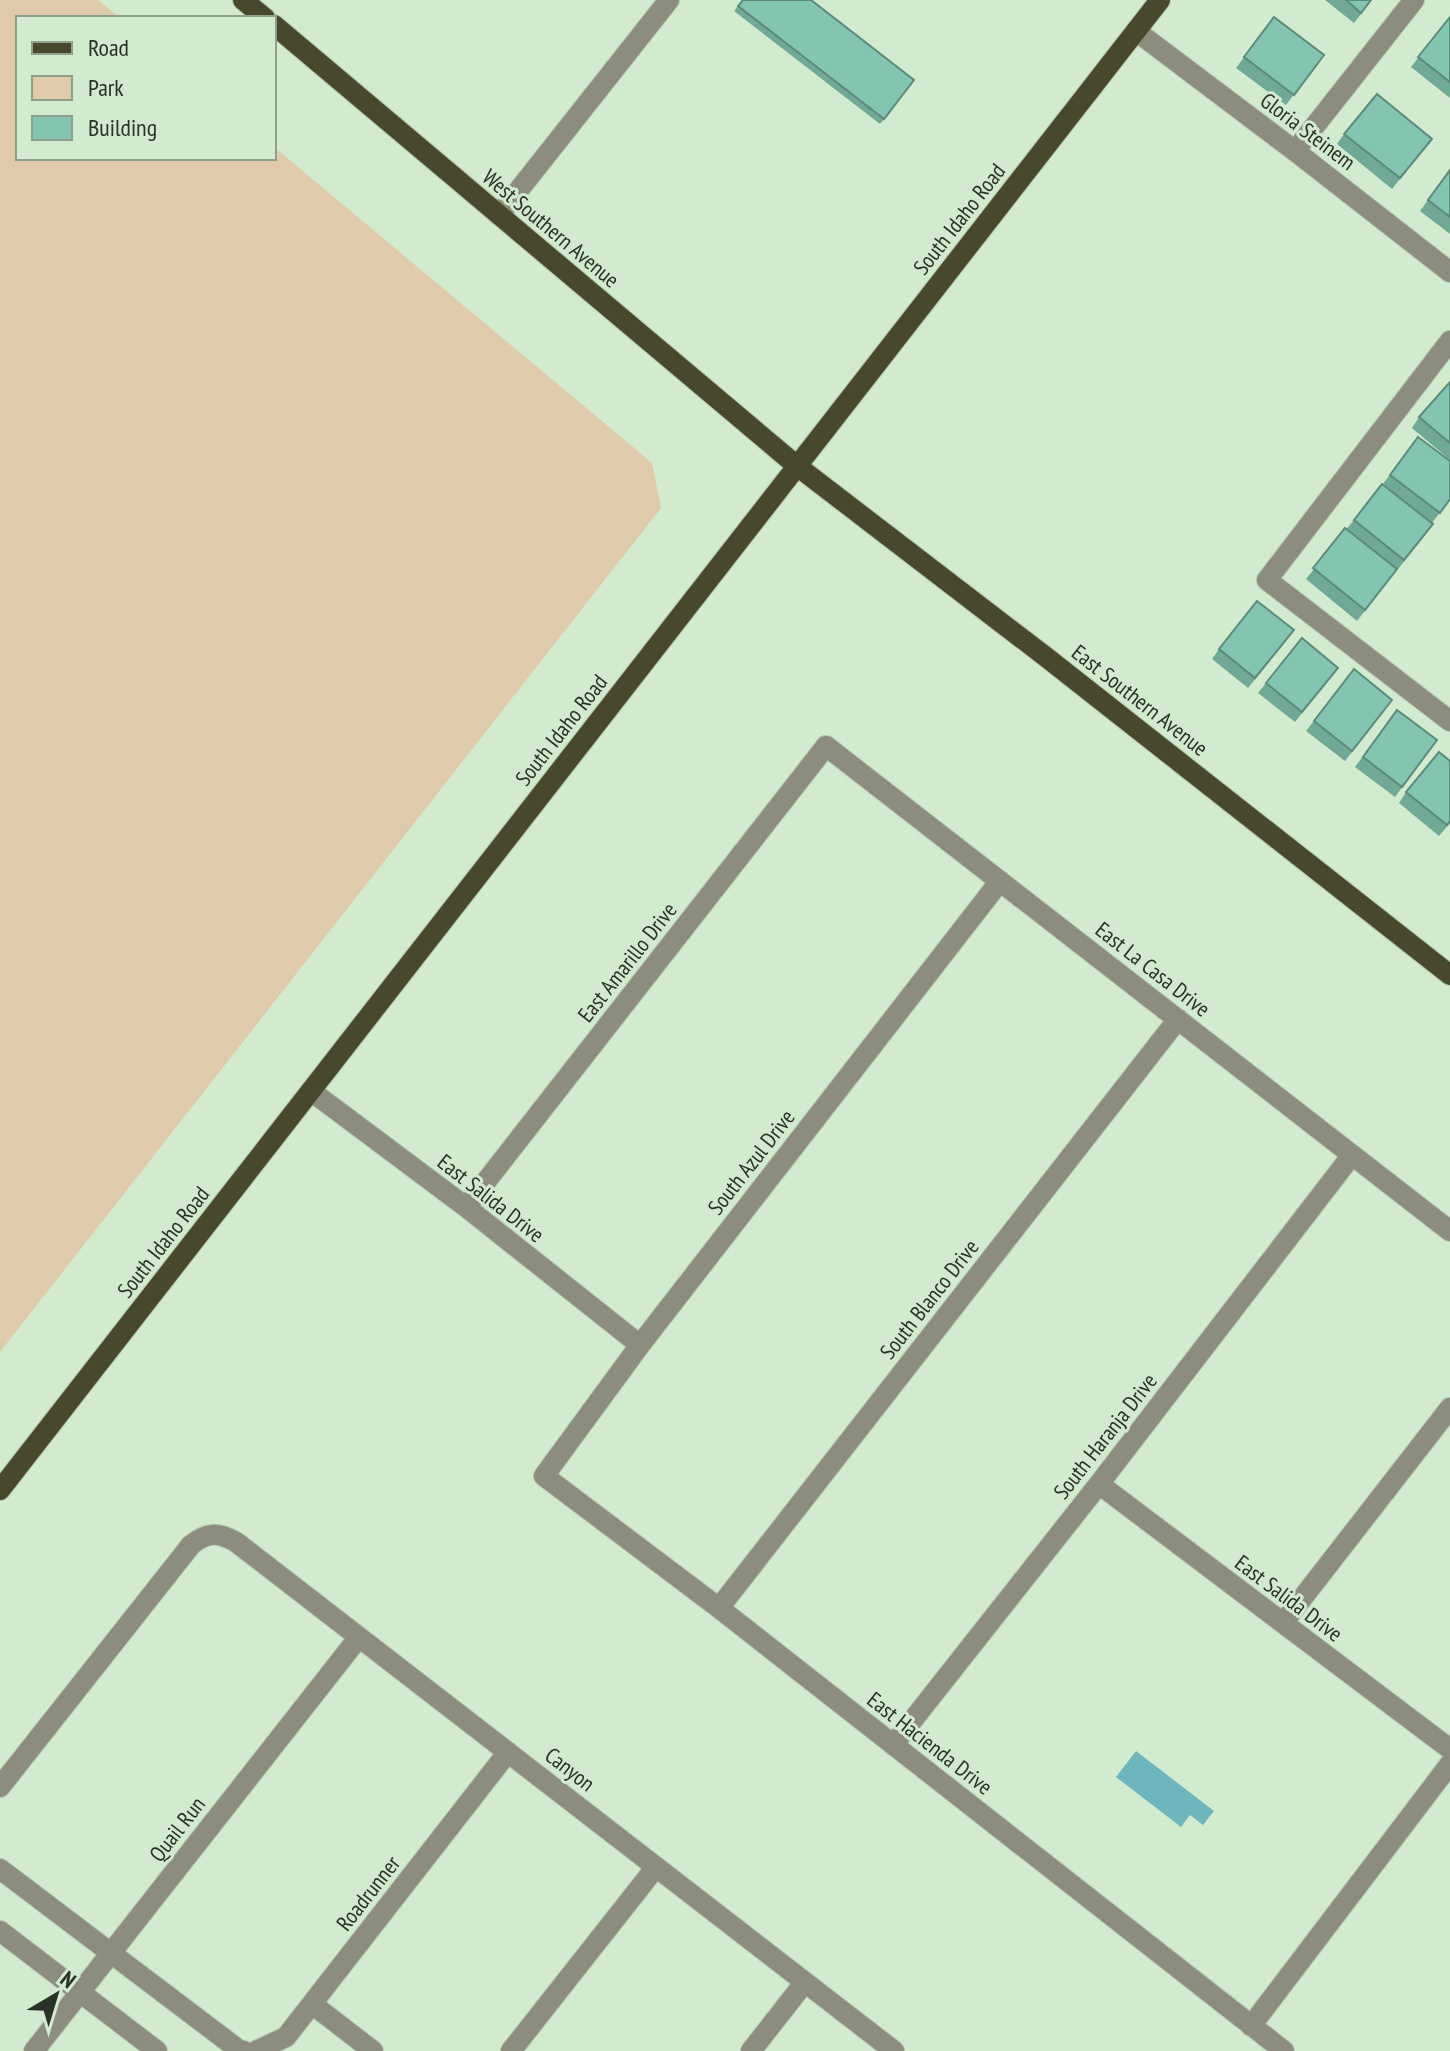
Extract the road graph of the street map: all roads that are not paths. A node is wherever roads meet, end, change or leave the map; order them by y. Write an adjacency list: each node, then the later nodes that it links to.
1 (669, 0): 7 (lane)
2 (1160, 0): 5 (main road, South Idaho Road)
3 (1414, 0): 6 (lane)
4 (276, 27): 7 (main road, West Southern Avenue)
5 (1136, 31): 6 (lane, Gloria Steinem); 10 (main road, South Idaho Road)
6 (1295, 151): 8 (lane, Gloria Steinem)
7 (499, 215): 10 (main road, West Southern Avenue)
8 (1450, 272)
9 (1450, 341): 11 (lane)
10 (797, 466): 14 (main road, East Southern Avenue); 16 (main road, South Idaho Road)
11 (1450, 721)
12 (826, 746): 13 (lane, East La Casa Drive); 18 (lane, East Amarillo Drive)
13 (1000, 881): 15 (lane, East La Casa Drive); 20 (lane, South Azul Drive)
14 (1450, 975)
15 (1178, 1019): 17 (lane, East La Casa Drive); 25 (lane, South Blanco Drive)
16 (311, 1091): 18 (lane, East Salida Drive); 24 (main road, South Idaho Road)
17 (1352, 1155): 19 (lane, East La Casa Drive); 23 (lane, South Haranja Drive)
18 (466, 1207): 20 (lane, East Salida Drive)
19 (1450, 1231)
20 (640, 1345): 22 (lane, South Azul Drive)
21 (1450, 1408): 26 (lane)
22 (544, 1476): 25 (lane, East Hacienda Drive)
23 (1099, 1484): 26 (lane, East Salida Drive); 28 (lane, South Haranja Drive)
24 (0, 1490)
25 (719, 1608): 28 (lane, East Hacienda Drive)
26 (1283, 1623): 29 (lane, East Salida Drive)
27 (359, 1637): 30 (lane, Canyon); 32 (lane, Canyon); 36 (lane, Quail Run)
28 (893, 1745): 40 (lane, East Hacienda Drive)
29 (1450, 1749)
30 (508, 1752): 33 (lane, Canyon); 39 (lane, Roadrunner)
31 (1450, 1764): 40 (lane)
32 (0, 1787)
33 (656, 1867): 37 (lane, Canyon); 46 (lane)
34 (0, 1869): 36 (lane)
35 (0, 1931): 38 (lane)
36 (111, 1953): 38 (lane, Quail Run); 43 (lane)
37 (805, 1982): 47 (lane); 48 (lane, Canyon)
38 (80, 1992): 41 (lane, Quail Run); 42 (lane)
39 (312, 2004): 44 (lane, Roadrunner); 45 (lane)
40 (1251, 2026): 49 (lane, East Hacienda Drive)
41 (34, 2051)
42 (157, 2051)
43 (244, 2051)
44 (256, 2051)
45 (373, 2051)
46 (511, 2051)
47 (751, 2051)
48 (894, 2051)
49 (1284, 2051)

